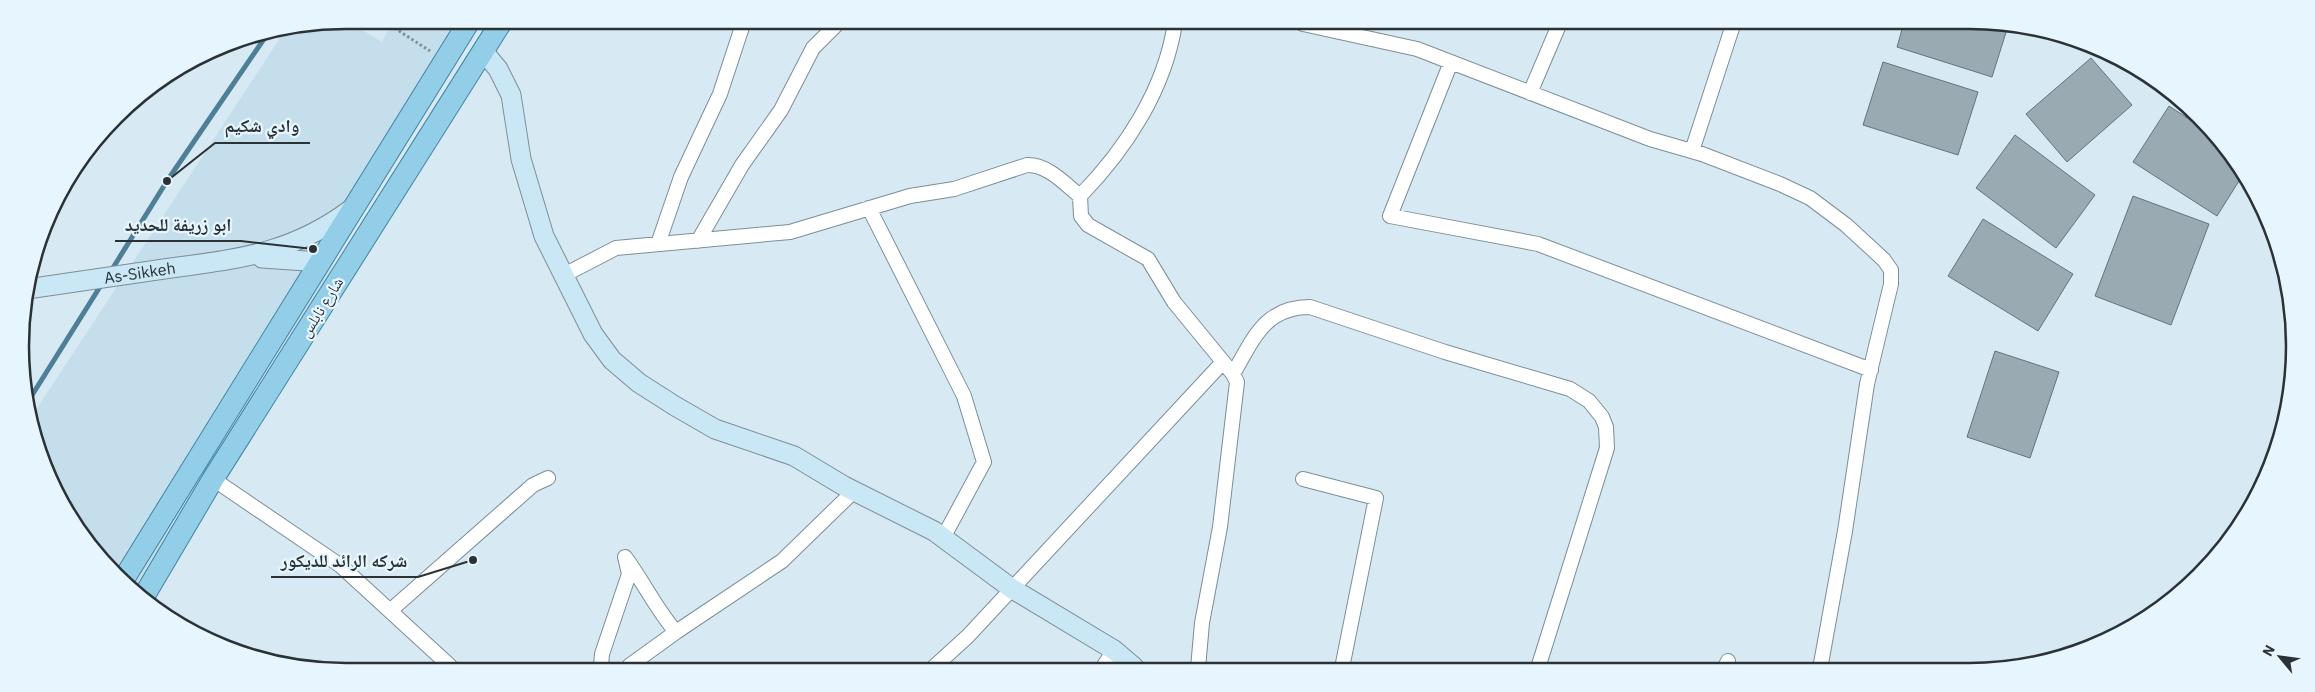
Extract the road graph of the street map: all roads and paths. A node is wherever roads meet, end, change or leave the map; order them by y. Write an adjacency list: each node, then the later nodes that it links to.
1 (396, 29): 11 (path)
2 (465, 29): 11 (main road, شارع نابلس)
3 (497, 29): 10 (main road, شارع نابلس)
4 (742, 29): 19 (street)
5 (832, 29): 18 (street)
6 (1173, 29): 15 (street)
7 (1326, 29): 12 (street)
8 (1557, 29): 13 (street)
9 (1732, 29): 14 (street)
10 (484, 51): 22 (street); 28 (main road, شارع نابلس)
11 (446, 60): 16 (main road, شارع نابلس)
12 (1451, 62): 13 (street); 25 (street)
13 (1530, 93): 14 (street)
14 (1692, 151): 25 (street)
15 (1080, 196): 17 (street); 24 (street)
16 (355, 207): 20 (street); 21 (main road, شارع نابلس)
17 (869, 208): 18 (street); 31 (street)
18 (698, 241): 19 (street)
19 (658, 244): 22 (street)
20 (251, 257): 21 (street); 23 (street, As-Sikkeh)
21 (321, 262): 32 (main road, شارع نابلس)
22 (562, 276): 30 (street)
23 (34, 288)
24 (1223, 362): 26 (street); 33 (street)
25 (1871, 370): 47 (street)
26 (1233, 374): 44 (street); 46 (street)
27 (548, 478): 35 (street)
28 (213, 479): 34 (main road, شارع نابلس); 35 (street)
29 (1303, 479): 45 (street)
30 (854, 490): 31 (street); 36 (street)
31 (944, 538): 33 (street)
32 (126, 574)
33 (1011, 588): 37 (street); 41 (street)
34 (146, 592)
35 (391, 610): 38 (street)
36 (676, 632): 39 (street); 40 (street)
37 (1114, 650): 42 (street); 43 (street)
38 (447, 663)
39 (601, 663)
40 (633, 663)
41 (938, 663)
42 (1106, 663)
43 (1129, 663)
44 (1198, 663)
45 (1343, 663)
46 (1540, 663)
47 (1821, 663)

